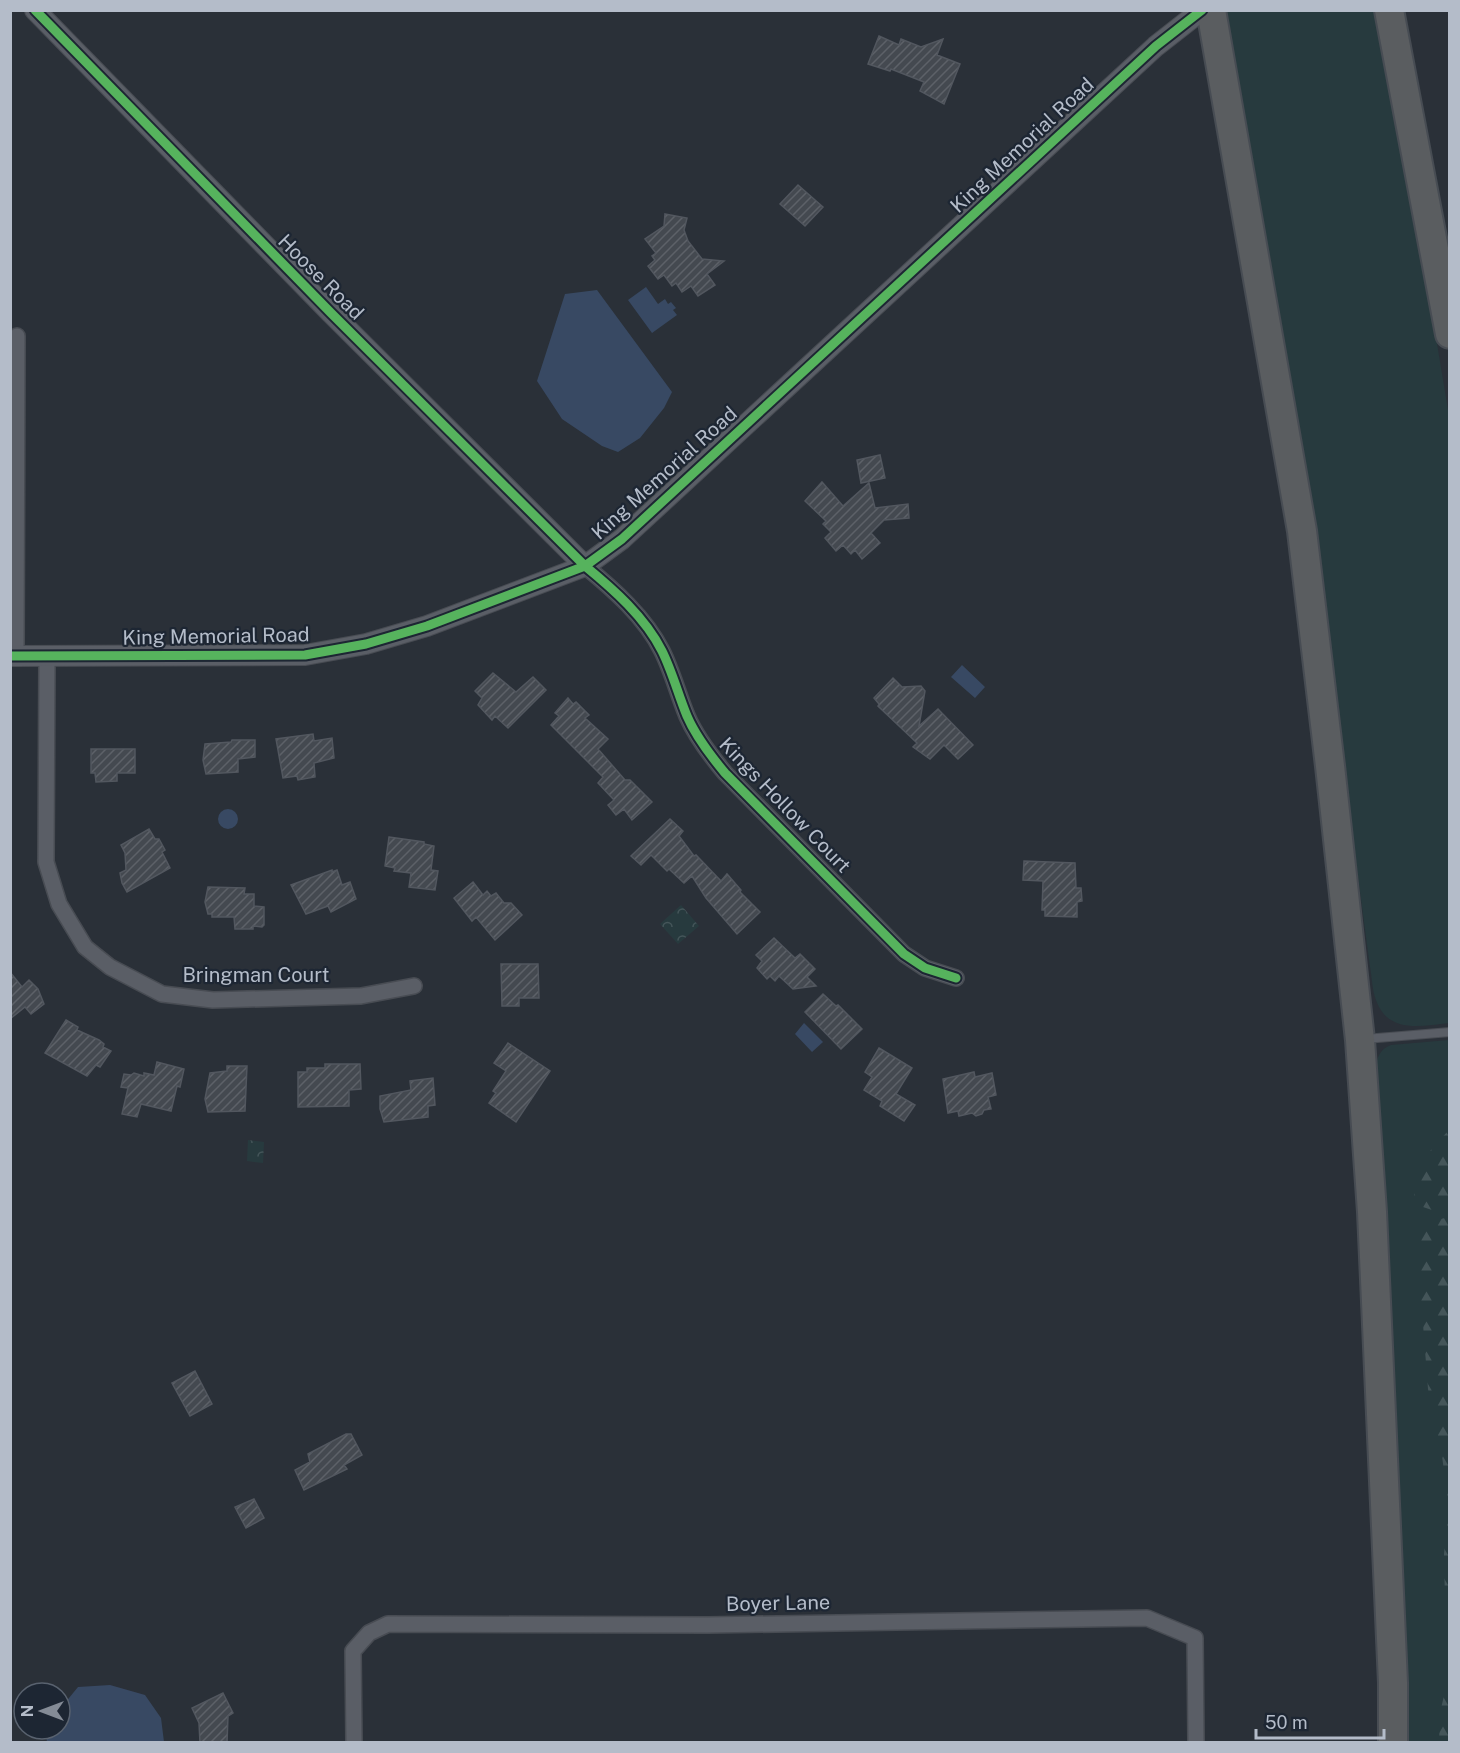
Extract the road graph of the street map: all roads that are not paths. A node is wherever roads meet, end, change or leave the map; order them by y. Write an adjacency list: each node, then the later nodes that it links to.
1 (35, 10): 7 (street, Hoose Road)
2 (1202, 10): 7 (street, King Memorial Road)
3 (1211, 10): 13 (highway)
4 (1389, 10): 5 (highway)
5 (1449, 334)
6 (17, 336): 8 (street)
7 (585, 566): 9 (street, King Memorial Road); 10 (street, Kings Hollow Court)
8 (13, 657): 9 (street, King Memorial Road)
9 (47, 657): 11 (street, Bringman Court)
10 (956, 978)
11 (414, 986)
12 (1449, 1032): 13 (lane)
13 (1360, 1040): 16 (highway)
14 (354, 1743): 15 (street, Boyer Lane)
15 (1196, 1743)
16 (1393, 1743)

